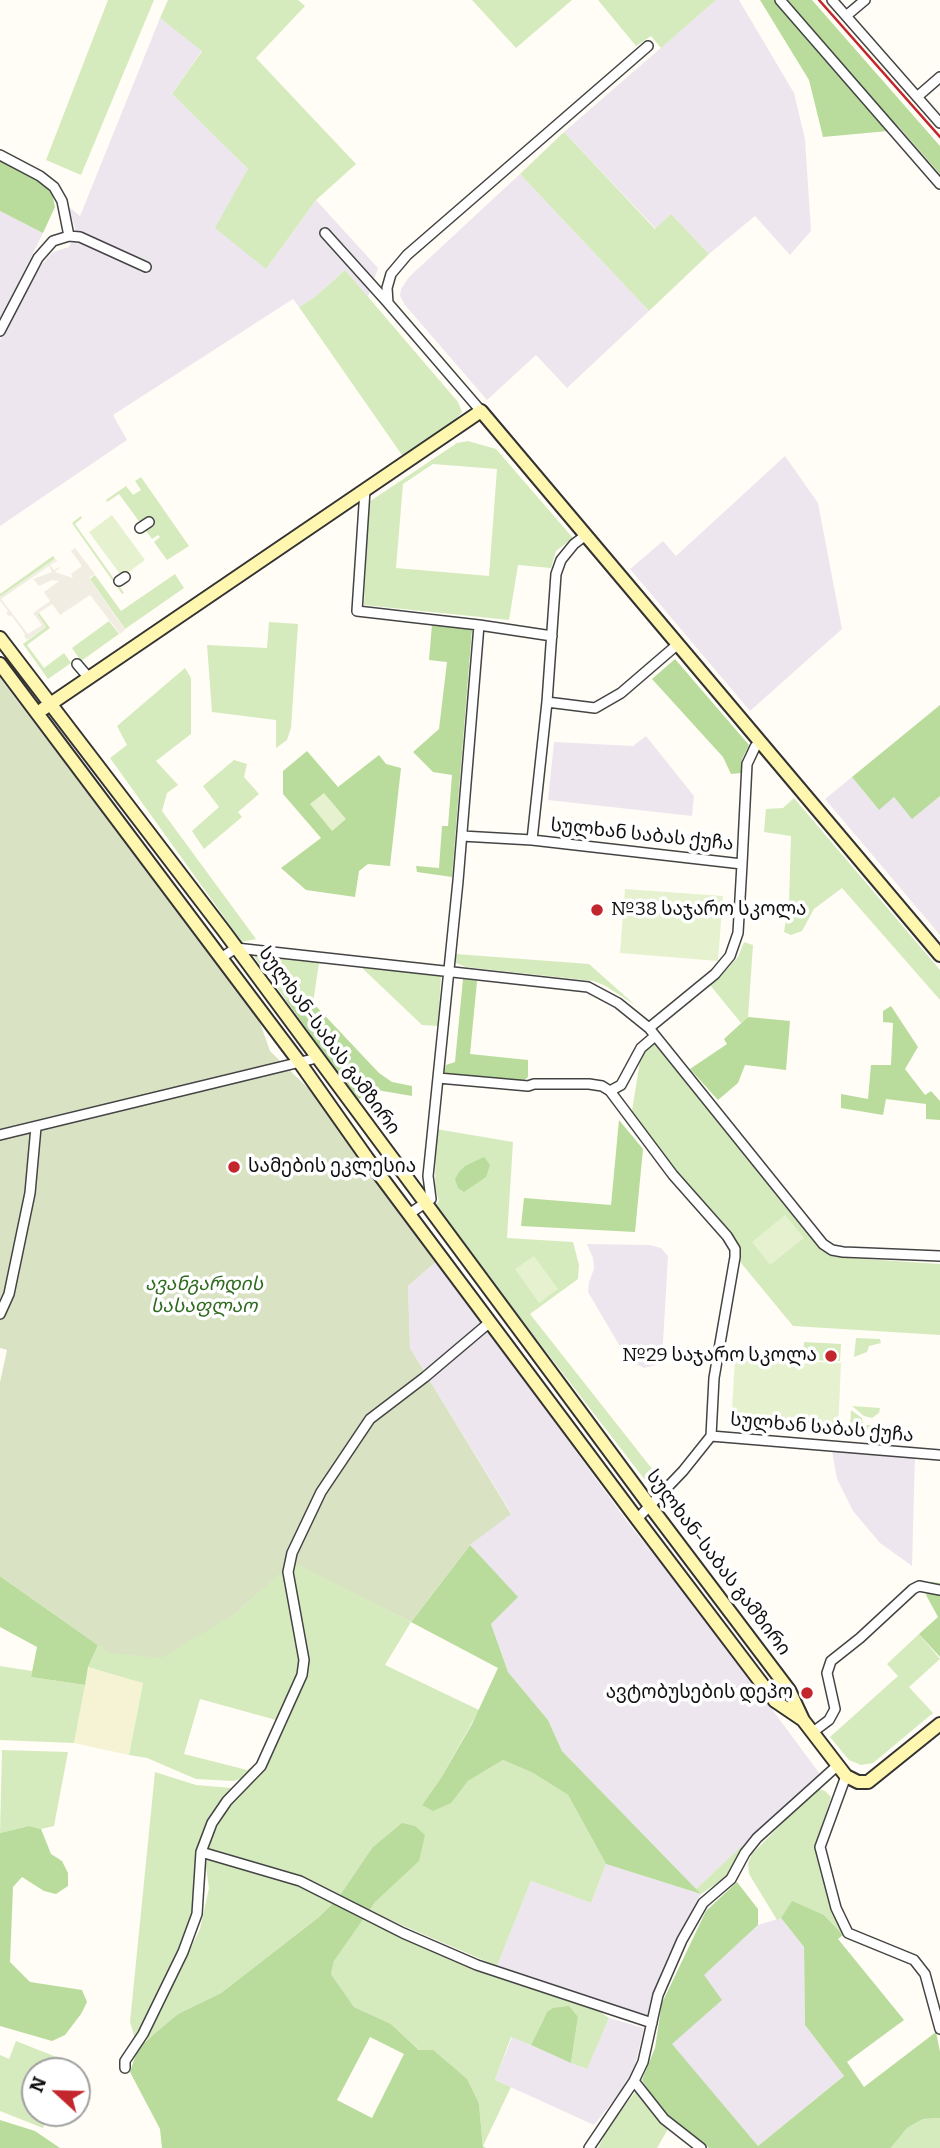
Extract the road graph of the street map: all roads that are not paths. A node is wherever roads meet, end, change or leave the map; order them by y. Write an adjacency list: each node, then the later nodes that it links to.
1 (780, 0): 10 (street)
2 (832, 0): 4 (street)
3 (865, 0): 4 (street)
4 (846, 16): 7 (street)
5 (648, 46): 14 (street)
6 (940, 77): 7 (street)
7 (917, 97): 8 (street)
8 (940, 123)
9 (0, 155): 12 (street)
10 (940, 184)
11 (325, 233): 14 (street)
12 (69, 236): 13 (street); 15 (street)
13 (146, 267)
14 (388, 303): 16 (street)
15 (0, 331)
16 (481, 411): 17 (main road); 18 (main road)
17 (365, 490): 19 (street); 25 (main road)
18 (586, 535): 20 (street); 22 (main road)
19 (479, 625): 20 (street); 30 (street)
20 (552, 636): 26 (street)
21 (0, 638): 27 (main road, სულხან-საბას გამზირი)
22 (678, 644): 26 (street); 29 (main road)
23 (0, 664): 28 (main road, სულხან-საბას გამზირი)
24 (77, 664): 25 (street)
25 (89, 678): 27 (main road)
26 (547, 702): 31 (street)
27 (50, 705): 28 (main road); 33 (main road, სულხან-საბას გამზირი)
28 (37, 714): 35 (main road, სულხან-საბას გამზირი)
29 (760, 741): 32 (street); 34 (main road)
30 (462, 836): 31 (street, სულხან საბას ქუჩა); 36 (street)
31 (532, 840): 32 (street, სულხან საბას ქუჩა)
32 (742, 864): 37 (street, სულხან საბას ქუჩა)
33 (236, 948): 35 (street); 36 (street); 38 (main road, სულხან-საბას გამზირი)
34 (940, 955)
35 (221, 958): 39 (main road, სულხან-საბას გამზირი)
36 (450, 972): 37 (street); 40 (street)
37 (652, 1032): 41 (street, სულხან საბას ქუჩა); 46 (street)
38 (317, 1058): 39 (street); 44 (main road, სულხან-საბას გამზირი)
39 (300, 1063): 42 (street); 45 (main road, სულხან-საბას გამზირი)
40 (438, 1078): 41 (street); 44 (street)
41 (610, 1091): 49 (street)
42 (36, 1127): 43 (street); 47 (street)
43 (0, 1135)
44 (425, 1203): 45 (street); 51 (main road, სულხან-საბას გამზირი)
45 (409, 1214): 48 (main road, სულხან-საბას გამზირი)
46 (940, 1256)
47 (0, 1314)
48 (490, 1322): 52 (main road, სულხან-საბას გამზირი); 58 (street)
49 (711, 1436): 50 (street, სულხან საბას ქუჩა); 51 (street, სულხან საბას ქუჩა)
50 (940, 1455)
51 (650, 1506): 52 (street, სულხან საბას ქუჩა); 54 (main road, სულხან-საბას გამზირი)
52 (637, 1519): 54 (main road, სულხან-საბას გამზირი)
53 (940, 1590): 56 (street)
54 (803, 1720): 56 (main road)
55 (940, 1724): 57 (main road)
56 (813, 1732): 57 (main road)
57 (842, 1771): 59 (street); 60 (street)
58 (201, 1852): 59 (street); 61 (street)
59 (652, 2023): 62 (street)
60 (940, 2029)
61 (125, 2068)
62 (634, 2081): 63 (street); 64 (street)
63 (589, 2148)
64 (701, 2148)

